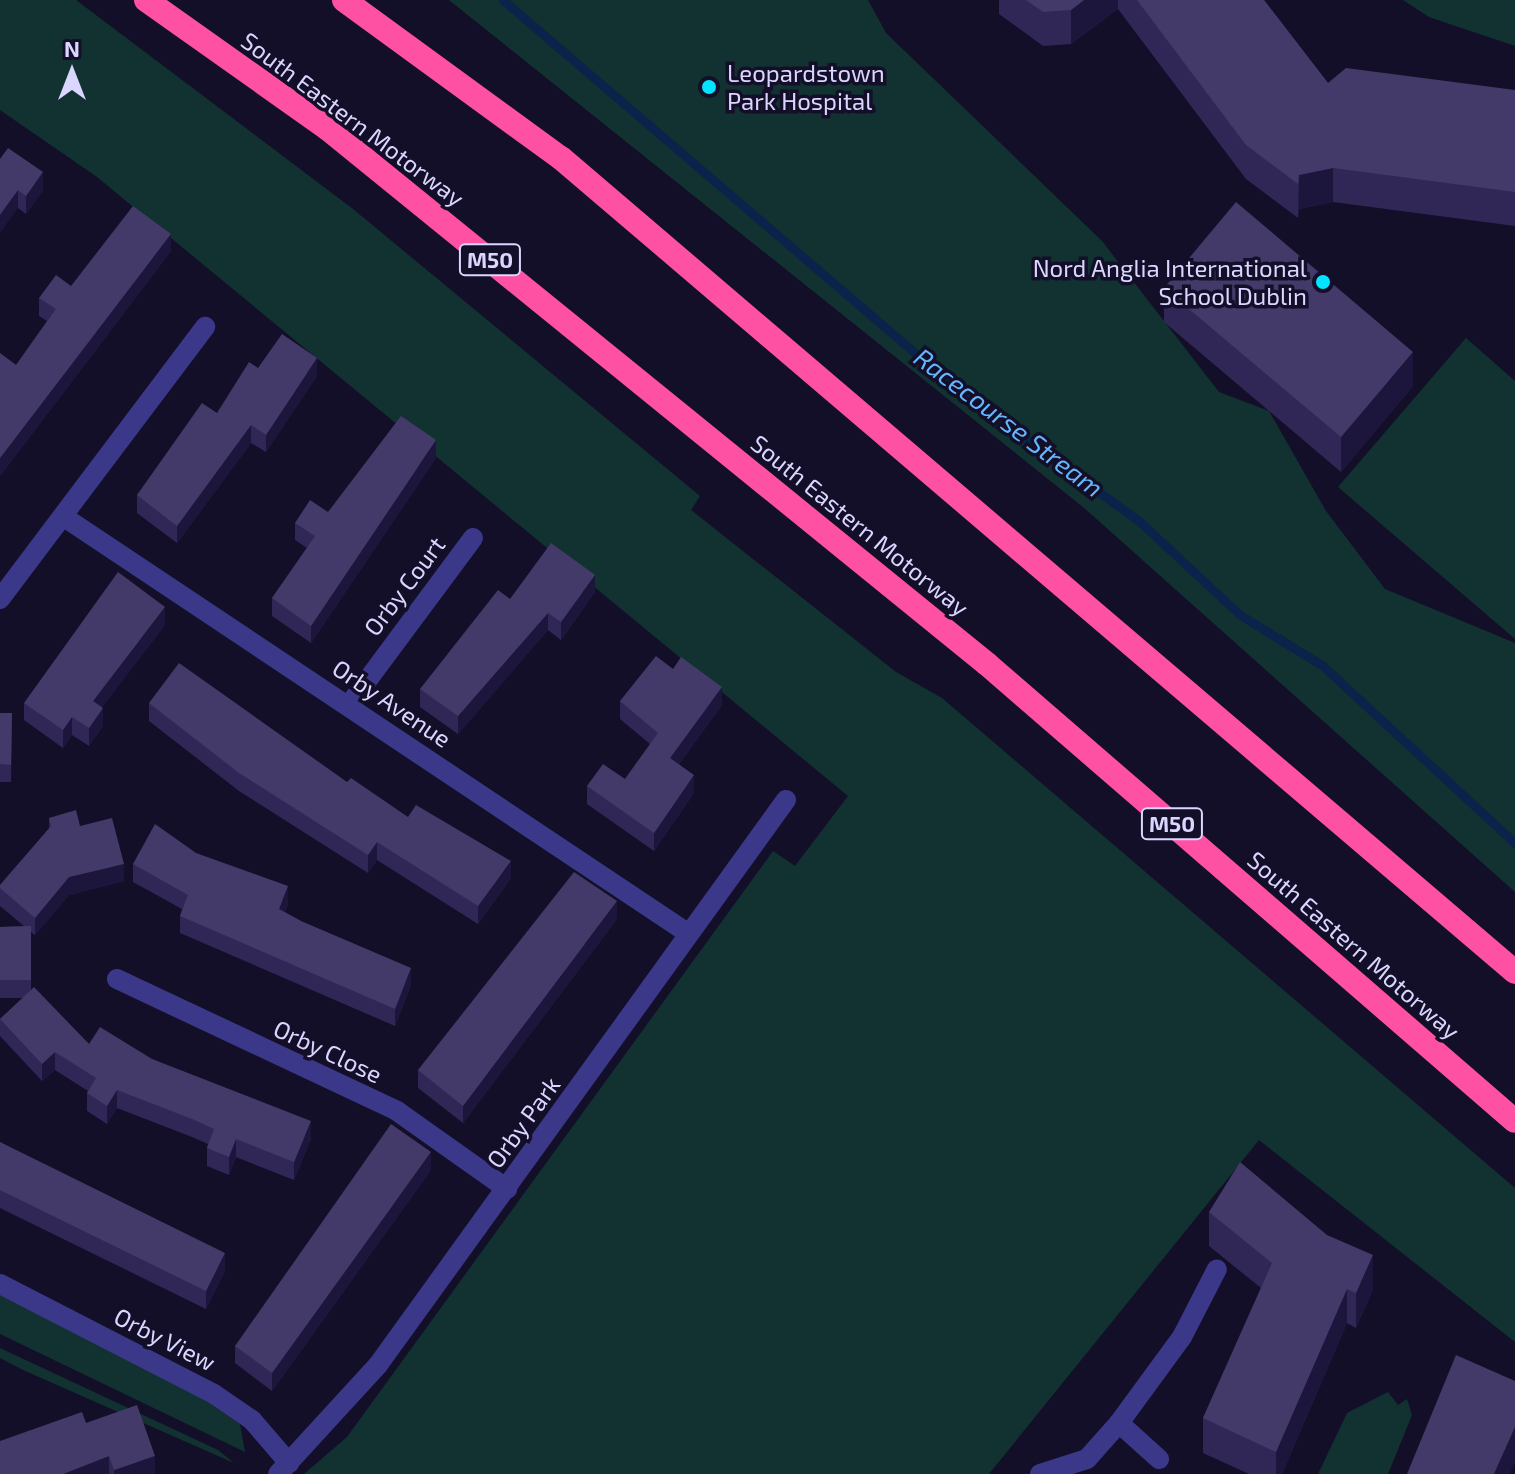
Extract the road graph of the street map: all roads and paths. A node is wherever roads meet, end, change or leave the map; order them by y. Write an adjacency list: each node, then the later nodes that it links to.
1 (146, 0): 12 (highway, South Eastern Motorway / M50)
2 (344, 0): 10 (highway)
3 (205, 327): 4 (street)
4 (64, 517): 6 (street); 7 (street, Orby Avenue)
5 (473, 538): 7 (street, Orby Court)
6 (0, 599)
7 (349, 705): 9 (street, Orby Avenue)
8 (786, 800): 9 (street, Orby Park)
9 (689, 934): 13 (street, Orby Park)
10 (1515, 972)
11 (117, 979): 13 (street, Orby Close)
12 (1515, 1121)
13 (507, 1189): 18 (street, Orby Park)
14 (1217, 1269): 16 (street)
15 (0, 1284): 18 (street, Orby View)
16 (1119, 1423): 17 (street); 19 (street)
17 (1159, 1459)
18 (283, 1469)
19 (1040, 1474)

